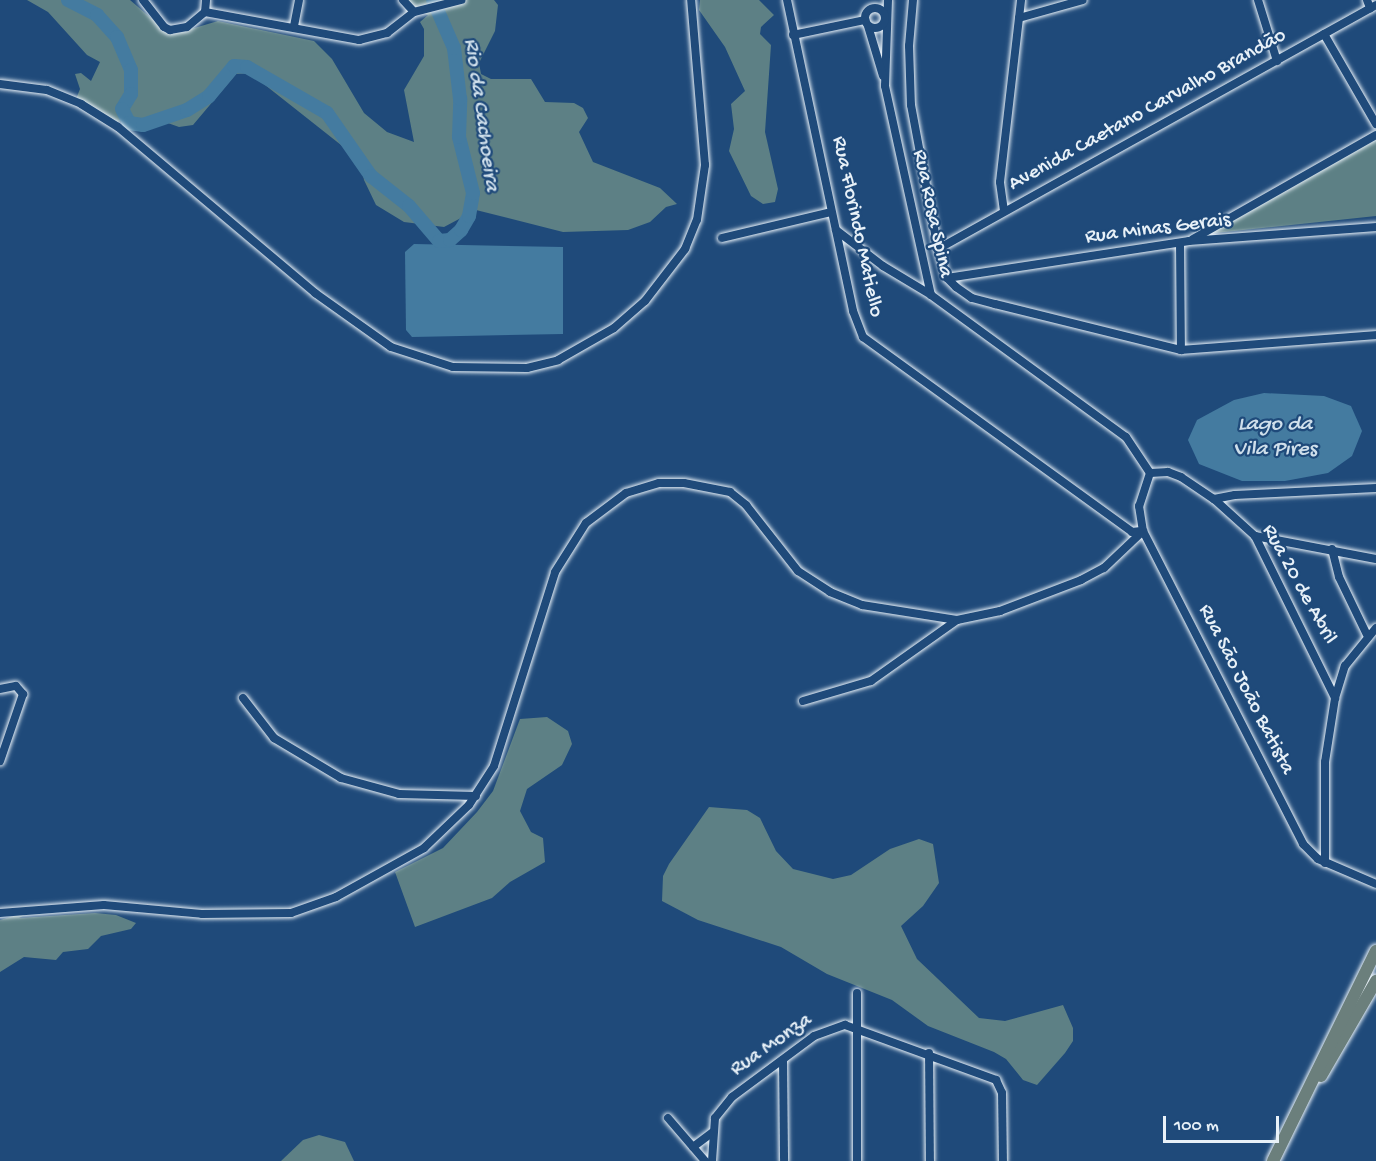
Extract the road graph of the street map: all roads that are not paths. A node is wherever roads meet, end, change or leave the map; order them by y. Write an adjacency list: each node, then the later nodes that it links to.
1 (143, 0): 16 (street)
2 (207, 0): 16 (street)
3 (299, 0): 21 (street)
4 (404, 0): 17 (street)
5 (461, 0): 17 (street)
6 (692, 0): 25 (street)
7 (787, 0): 23 (street, Rua Florindo Matiello)
8 (865, 0): 15 (street)
9 (888, 0): 19 (street, Rua Rosa Spina)
10 (913, 0): 36 (street)
11 (1021, 0): 18 (street)
12 (1083, 0): 18 (street)
13 (1258, 0): 24 (street)
14 (1371, 4): 22 (street, Avenida Caetano Carvalho Brandão)
15 (867, 11): 19 (street); 20 (street)
16 (205, 12): 21 (street)
17 (414, 12): 21 (street)
18 (1019, 18): 29 (street)
19 (886, 19): 20 (street); 26 (street, Rua Rosa Spina)
20 (866, 23): 23 (street); 26 (street)
21 (294, 26)
22 (1324, 34): 24 (street, Avenida Caetano Carvalho Brandão); 27 (street)
23 (793, 35): 30 (street, Rua Florindo Matiello)
24 (1277, 61): 29 (street, Avenida Caetano Carvalho Brandão)
25 (0, 84)
26 (885, 86): 38 (street, Rua Rosa Spina)
27 (1376, 124)
28 (1376, 135): 34 (street)
29 (1004, 211): 36 (street, Avenida Caetano Carvalho Brandão)
30 (831, 212): 32 (street, Rua Florindo Matiello); 33 (street)
31 (1376, 227): 34 (street, Rua Minas Gerais)
32 (836, 230): 38 (street); 44 (street, Rua Florindo Matiello)
33 (722, 238)
34 (1190, 241): 35 (street, Rua Minas Gerais)
35 (1180, 243): 37 (street, Rua Minas Gerais); 40 (street)
36 (938, 249): 37 (street)
37 (946, 278): 40 (street)
38 (931, 295): 41 (street, Rua Rosa Spina)
39 (1376, 335): 40 (street)
40 (1181, 350)
41 (1150, 473): 43 (street, Rua 20 de Abril); 44 (street, Rua São João Batista)
42 (1376, 488): 43 (street)
43 (1215, 500): 45 (street, Rua 20 de Abril)
44 (1143, 531): 48 (street); 57 (street, Rua São João Batista)
45 (1255, 536): 46 (street); 53 (street, Rua 20 de Abril)
46 (1332, 549): 47 (street); 50 (street)
47 (1376, 559)
48 (957, 620): 54 (street); 56 (street)
49 (1376, 628): 50 (street)
50 (1367, 634): 53 (street)
51 (0, 689): 55 (street)
52 (243, 698): 56 (street)
53 (1335, 698): 57 (street)
54 (803, 702)
55 (0, 761)
56 (476, 796): 59 (street)
57 (1324, 863): 58 (street, Rua São João Batista)
58 (1376, 884)
59 (0, 913)
60 (1376, 951): 66 (main road)
61 (1376, 981): 66 (main road)
62 (857, 993): 63 (street)
63 (857, 1026): 64 (street, Rua Monza); 65 (street, Rua Monza); 73 (street)
64 (929, 1053): 74 (street); 75 (street, Rua Monza)
65 (783, 1060): 68 (street, Rua Monza); 72 (street)
66 (1308, 1094): 76 (main road)
67 (668, 1118): 69 (street)
68 (713, 1132): 69 (street); 71 (street, Rua Monza)
69 (693, 1147): 70 (street)
70 (705, 1161)
71 (712, 1161)
72 (784, 1161)
73 (857, 1161)
74 (930, 1161)
75 (1002, 1161)
76 (1273, 1161)

